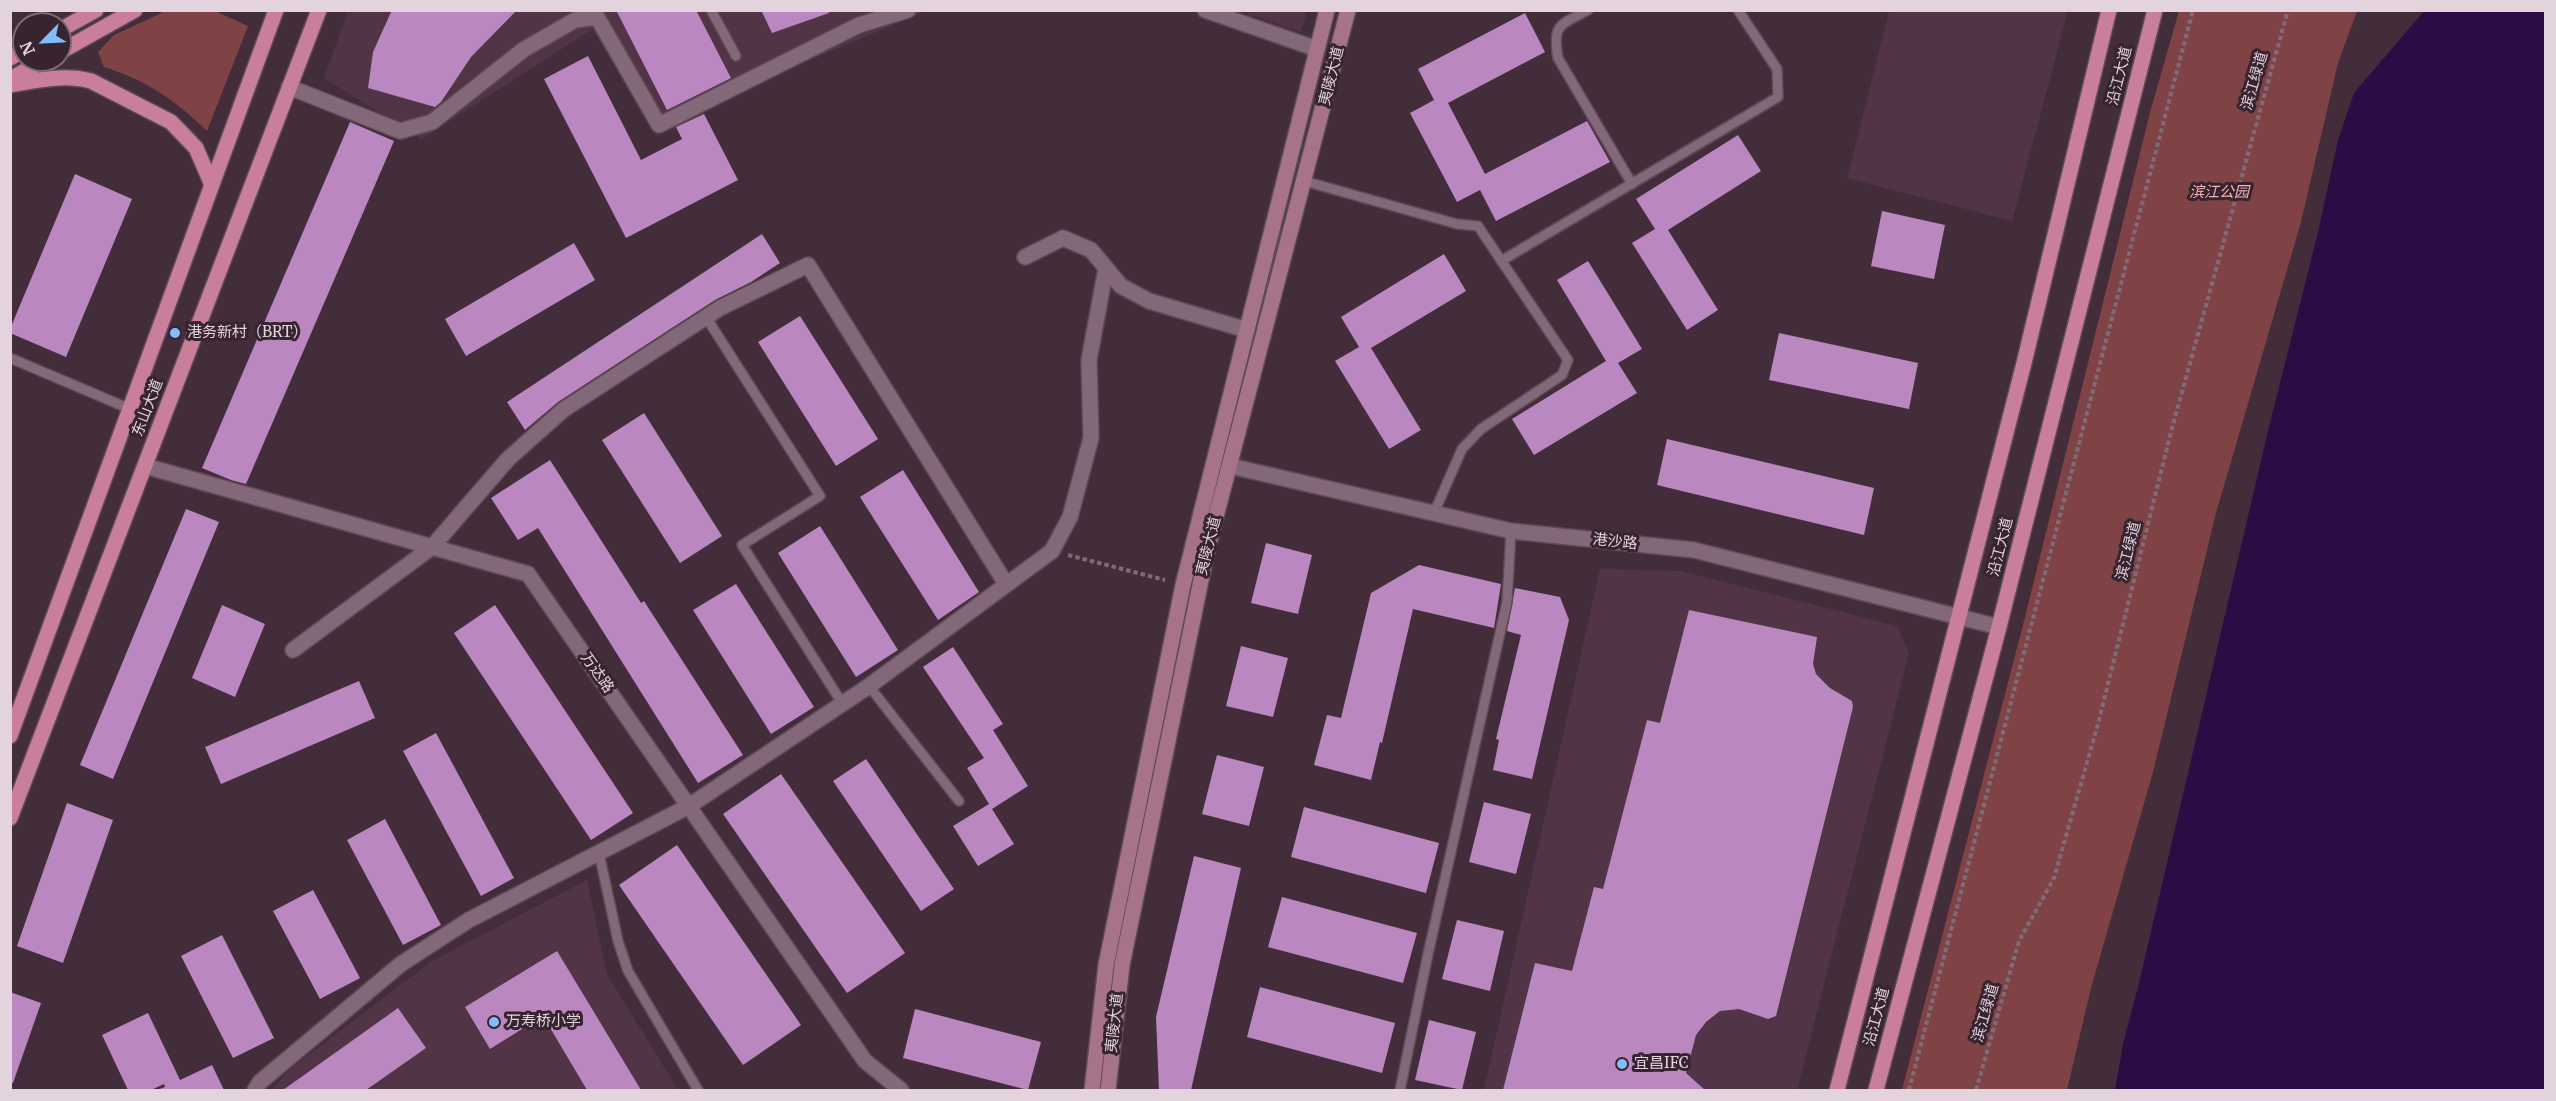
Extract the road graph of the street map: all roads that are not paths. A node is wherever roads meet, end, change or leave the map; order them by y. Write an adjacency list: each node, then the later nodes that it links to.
1 (96, 10): 14 (main road)
2 (135, 10): 15 (main road)
3 (276, 10): 22 (main road, 东山大道)
4 (319, 10): 19 (main road, 东山大道)
5 (711, 10): 17 (lane)
6 (908, 10): 19 (street)
7 (1205, 10): 16 (street)
8 (1327, 10): 16 (main road, 夷陵大道)
9 (1348, 10): 20 (main road, 夷陵大道)
10 (1588, 10): 21 (lane)
11 (1738, 10): 21 (lane)
12 (2109, 10): 36 (main road, 沿江大道)
13 (2155, 10): 37 (main road, 沿江大道)
14 (72, 23)
15 (72, 45)
16 (1317, 49): 27 (main road, 夷陵大道)
17 (736, 56)
18 (10, 85): 22 (main road)
19 (290, 87): 30 (main road, 东山大道)
20 (1304, 181): 24 (lane); 31 (main road, 夷陵大道)
21 (1632, 184): 24 (lane)
22 (212, 185): 29 (main road, 东山大道)
23 (1024, 257): 25 (street)
24 (1502, 261): 32 (lane)
25 (1106, 268): 27 (street); 35 (street)
26 (706, 317): 34 (street); 35 (street); 40 (lane)
27 (1247, 330): 49 (main road, 夷陵大道)
28 (10, 358): 29 (lane)
29 (130, 409): 41 (main road, 东山大道)
30 (145, 466): 34 (street, 万达路); 44 (main road, 东山大道)
31 (1230, 466): 32 (street, 港沙路); 50 (main road, 夷陵大道)
32 (1434, 513): 33 (street, 港沙路)
33 (1511, 531): 36 (street, 港沙路); 51 (lane)
34 (432, 547): 38 (street); 43 (street, 万达路)
35 (1006, 584): 39 (street)
36 (1960, 617): 37 (street, 港沙路); 52 (main road, 沿江大道)
37 (1999, 627): 53 (main road, 沿江大道)
38 (293, 650)
39 (869, 686): 40 (street); 42 (lane)
40 (842, 704): 43 (street)
41 (10, 736)
42 (958, 801)
43 (689, 806): 45 (street); 48 (street, 万达路)
44 (10, 818)
45 (599, 853): 46 (street); 47 (lane)
46 (255, 1090)
47 (698, 1090)
48 (901, 1090)
49 (1092, 1090)
50 (1108, 1090)
51 (1400, 1090)
52 (1837, 1090)
53 (1876, 1090)

